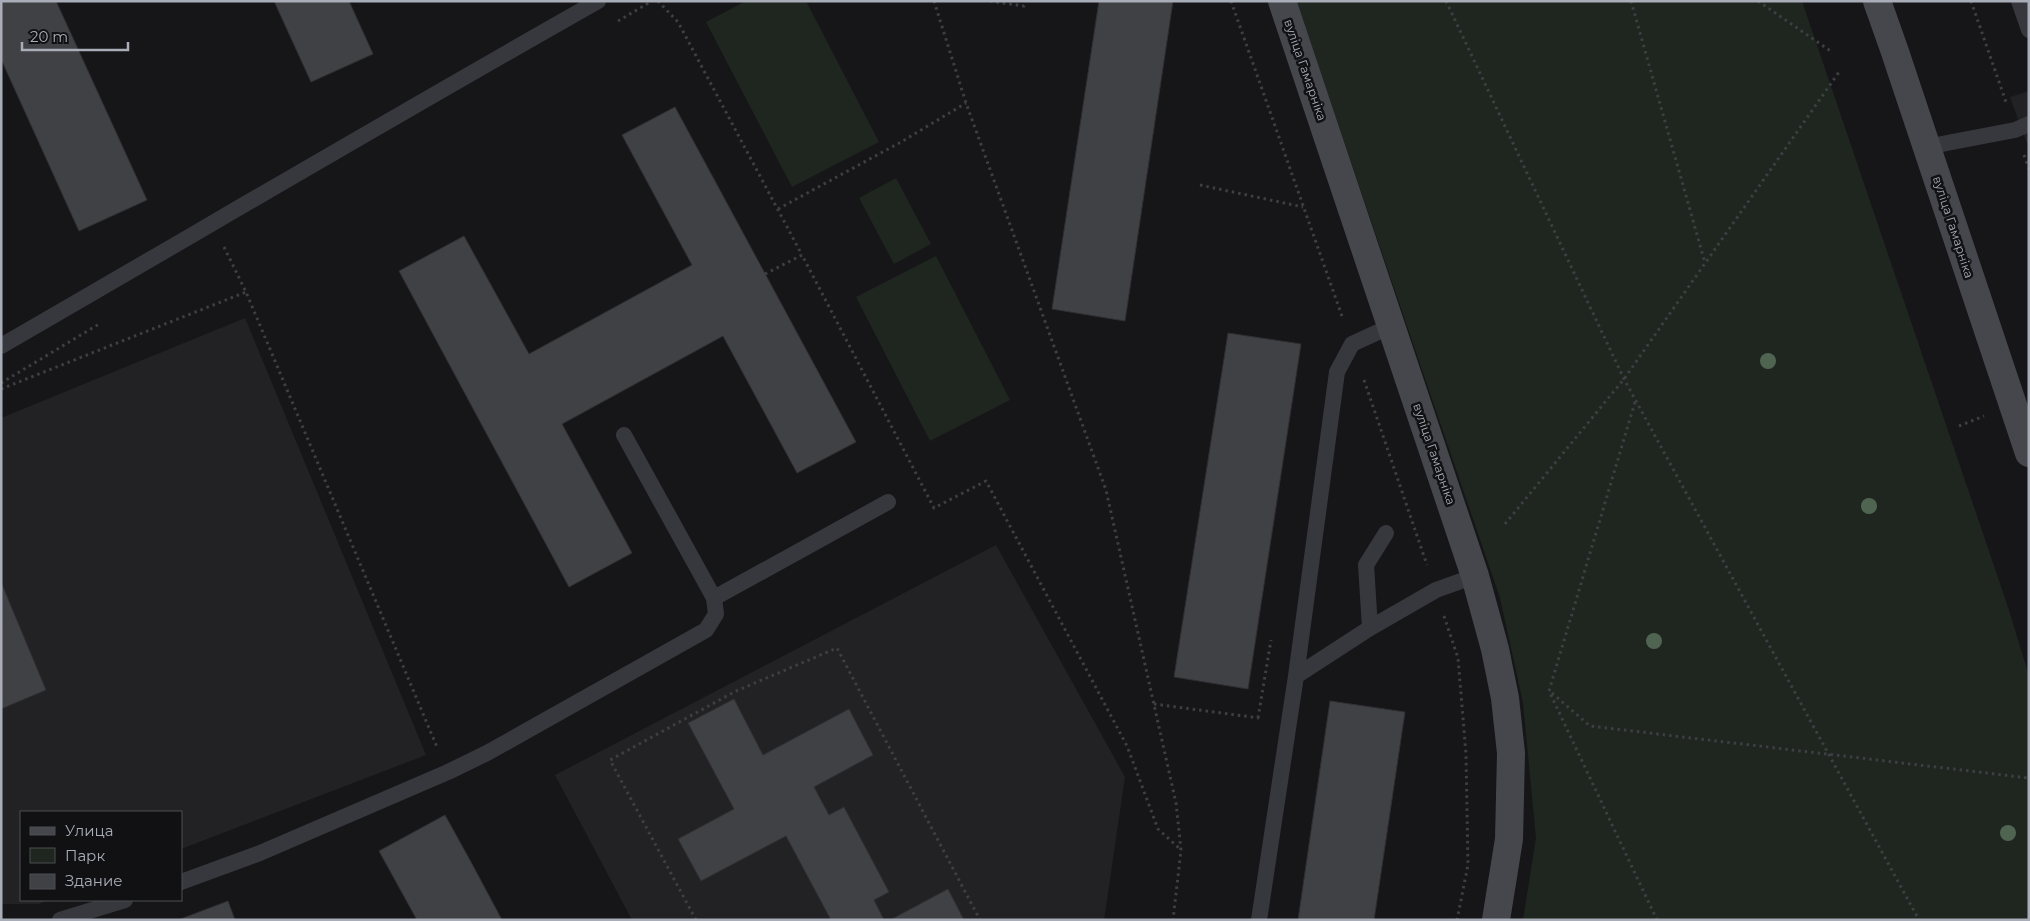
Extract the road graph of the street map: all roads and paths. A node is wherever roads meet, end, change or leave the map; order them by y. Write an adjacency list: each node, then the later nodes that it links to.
1 (598, 1): 24 (lane)
2 (658, 1): 23 (path)
3 (934, 1): 17 (path)
4 (990, 1): 5 (path)
5 (1025, 1)
6 (1231, 1): 22 (path)
7 (1282, 1): 29 (street, вуліца Гамарніка)
8 (1446, 1): 32 (path)
9 (1631, 1): 26 (path)
10 (1758, 1): 15 (path)
11 (1877, 1): 19 (street, вуліца Гамарніка)
12 (1971, 1): 18 (path)
13 (2019, 1): 14 (lane)
14 (2029, 30)
15 (1832, 52)
16 (1839, 72): 26 (path)
17 (966, 103): 23 (path); 46 (path)
18 (2022, 127): 19 (lane); 20 (path)
19 (1926, 147): 36 (street, вуліца Гамарніка)
20 (2029, 169)
21 (1200, 185): 22 (path)
22 (1304, 207): 30 (path)
23 (778, 209): 25 (path)
24 (212, 225): 28 (path); 31 (lane)
25 (802, 255): 27 (path); 51 (path)
26 (1705, 263): 32 (path)
27 (765, 274)
28 (246, 292): 33 (path); 49 (path)
29 (1391, 326): 30 (lane); 40 (street, вуліца Гамарніка)
30 (1352, 344): 41 (path); 44 (lane)
31 (1, 346)
32 (1624, 379): 34 (path); 38 (path)
33 (1, 389)
34 (1636, 401): 45 (path); 48 (path)
35 (624, 435): 42 (lane)
36 (2029, 453)
37 (888, 502): 42 (lane)
38 (1505, 524)
39 (1386, 533): 43 (lane)
40 (1475, 576): 41 (lane); 60 (street, вуліца Гамарніка)
41 (1436, 590): 43 (lane); 59 (path)
42 (714, 598): 49 (lane)
43 (1370, 628): 44 (lane)
44 (1296, 676): 58 (lane)
45 (1550, 691): 48 (path); 61 (path)
46 (1154, 704): 47 (path); 51 (path)
47 (1258, 718)
48 (1829, 754): 50 (path); 62 (path)
49 (448, 772): 52 (lane)
50 (2029, 778)
51 (1181, 850): 57 (path)
52 (182, 882)
53 (122, 901): 54 (lane)
54 (60, 920)
55 (696, 920): 56 (path)
56 (980, 920)
57 (1174, 920)
58 (1259, 920)
59 (1457, 920)
60 (1496, 920)
61 (1657, 920)
62 (1919, 920)

